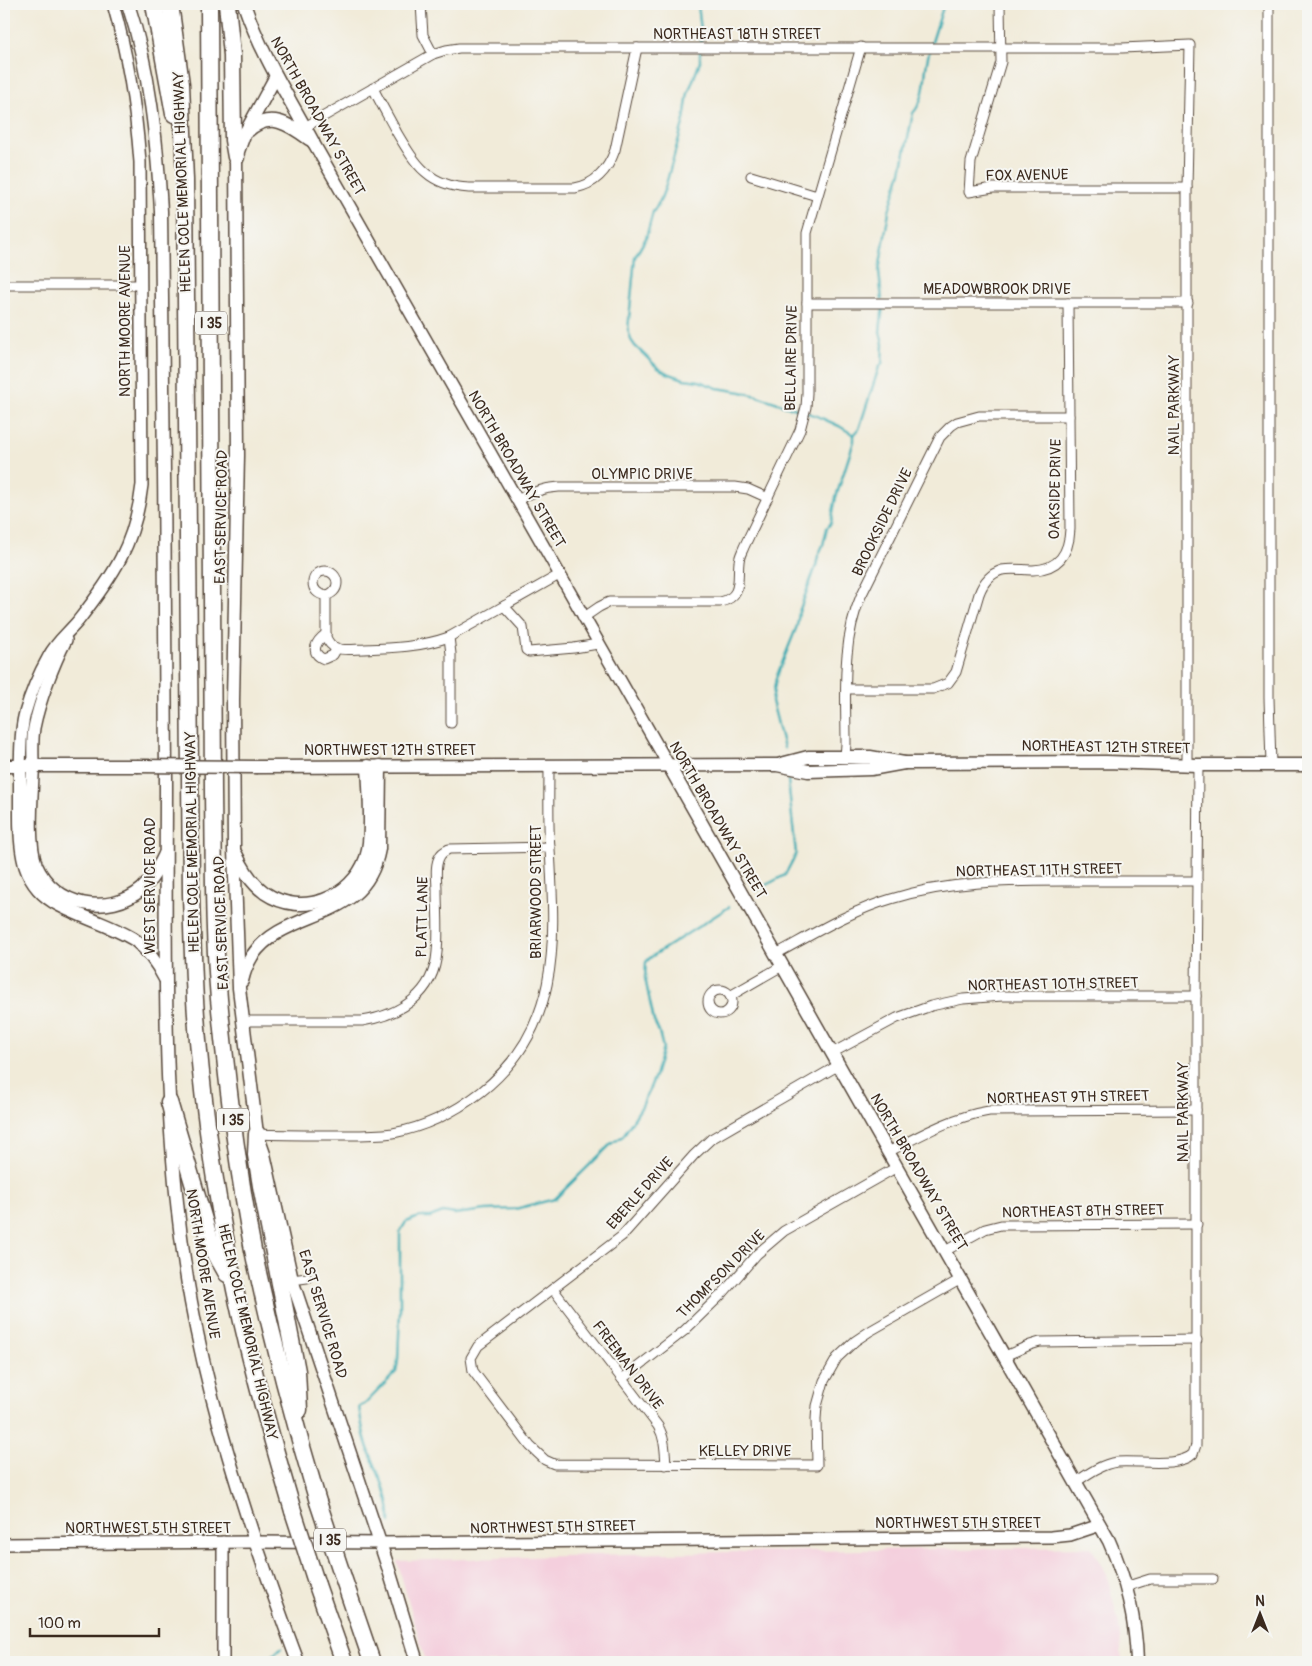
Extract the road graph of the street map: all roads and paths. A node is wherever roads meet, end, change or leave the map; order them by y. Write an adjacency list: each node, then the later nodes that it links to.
1 (112, 4): 27 (street, NORTH MOORE AVENUE)
2 (128, 4): 58 (main road, WEST SERVICE ROAD)
3 (154, 4): 23 (highway)
4 (170, 4): 23 (highway, HELEN COLE MEMORIAL HIGHWAY / I 35)
5 (209, 4): 85 (highway, HELEN COLE MEMORIAL HIGHWAY / I 35)
6 (227, 4): 21 (highway)
7 (244, 4): 16 (main road, NORTH BROADWAY STREET)
8 (421, 4): 15 (street)
9 (1000, 4): 12 (street, FOX AVENUE)
10 (1269, 4): 48 (street)
11 (1190, 45): 12 (street, NORTHEAST 18TH STREET); 24 (street, NAIL PARKWAY)
12 (1001, 47): 14 (street, NORTHEAST 18TH STREET); 24 (street, FOX AVENUE)
13 (637, 48): 14 (street, NORTHEAST 18TH STREET); 15 (street, NORTHEAST 18TH STREET); 17 (street)
14 (861, 48): 25 (street, BELLAIRE DRIVE)
15 (433, 54): 17 (street, NORTHEAST 18TH STREET)
16 (276, 76): 18 (main road, NORTH BROADWAY STREET); 19 (main road)
17 (373, 88): 18 (street, NORTHEAST 18TH STREET)
18 (305, 127): 20 (main road, NORTH BROADWAY STREET)
19 (244, 135): 20 (main road); 21 (main road)
20 (313, 142): 33 (street, NORTH BROADWAY STREET)
21 (236, 157): 57 (main road, EAST SERVICE ROAD)
22 (752, 176): 25 (street)
23 (186, 180): 79 (highway, HELEN COLE MEMORIAL HIGHWAY / I 35)
24 (1187, 188): 30 (street, NAIL PARKWAY)
25 (817, 196): 29 (street, BELLAIRE DRIVE)
26 (4, 285): 27 (street)
27 (141, 285): 51 (street, NORTH MOORE AVENUE)
28 (1068, 302): 29 (street, MEADOWBROOK DRIVE); 30 (street, MEADOWBROOK DRIVE); 31 (street, OAKSIDE DRIVE)
29 (807, 303): 32 (street, BELLAIRE DRIVE)
30 (1188, 303): 47 (street, NAIL PARKWAY)
31 (1069, 416): 42 (street, BROOKSIDE DRIVE); 42 (street, OAKSIDE DRIVE)
32 (768, 498): 33 (street, OLYMPIC DRIVE); 37 (street, BELLAIRE DRIVE)
33 (517, 500): 34 (street, NORTH BROADWAY STREET)
34 (559, 574): 36 (street); 37 (street, NORTH BROADWAY STREET)
35 (326, 595): 38 (street)
36 (504, 606): 39 (street); 40 (street)
37 (583, 618): 40 (street, NORTH BROADWAY STREET)
38 (326, 634): 41 (street); 41 (street)
39 (449, 637): 41 (street); 43 (street)
40 (598, 644): 54 (street, NORTH BROADWAY STREET)
41 (337, 648)
42 (846, 689): 44 (street, BROOKSIDE DRIVE)
43 (451, 722)
44 (844, 756): 45 (main road, NORTHEAST 12TH STREET); 46 (main road, NORTHEAST 12TH STREET); 55 (main road)
45 (904, 762): 47 (main road, NORTHEAST 12TH STREET); 55 (main road, NORTHEAST 12TH STREET)
46 (776, 765): 54 (main road, NORTHWEST 12TH STREET); 55 (main road, NORTHEAST 12TH STREET)
47 (1193, 765): 48 (main road, NORTHEAST 12TH STREET); 59 (street, NAIL PARKWAY)
48 (1271, 765): 49 (main road, NORTHEAST 12TH STREET)
49 (1308, 765)
50 (4, 766): 51 (main road, NORTHWEST 12TH STREET)
51 (26, 766): 52 (main road, NORTHWEST 12TH STREET, bridge); 58 (main road); 62 (main road)
52 (374, 766): 53 (main road, NORTHWEST 12TH STREET); 57 (main road); 63 (main road)
53 (549, 766): 54 (main road, NORTHWEST 12TH STREET); 56 (street, BRIARWOOD STREET)
54 (669, 766): 60 (main road, NORTH BROADWAY STREET)
55 (848, 770)
56 (550, 847): 66 (street, PLATT LANE); 71 (street, BRIARWOOD STREET)
57 (234, 849): 63 (main road, EAST SERVICE ROAD)
58 (166, 851): 62 (main road, WEST SERVICE ROAD)
59 (1196, 881): 60 (street, NORTHEAST 11TH STREET); 65 (street, NAIL PARKWAY)
60 (776, 954): 61 (main road, NORTH BROADWAY STREET)
61 (782, 966): 64 (street); 67 (main road, NORTH BROADWAY STREET)
62 (167, 982): 69 (main road, NORTH MOORE AVENUE)
63 (239, 988): 66 (main road, EAST SERVICE ROAD)
64 (730, 996)
65 (1196, 996): 67 (street, NORTHEAST 10TH STREET); 70 (street, NAIL PARKWAY)
66 (242, 1021): 71 (main road, EAST SERVICE ROAD)
67 (832, 1053): 68 (main road, NORTH BROADWAY STREET)
68 (839, 1065): 72 (main road, NORTH BROADWAY STREET); 80 (street, EBERLE DRIVE)
69 (168, 1102): 79 (highway); 90 (main road, NORTH MOORE AVENUE)
70 (1196, 1110): 72 (street, NORTHEAST 9TH STREET); 74 (street, NAIL PARKWAY)
71 (257, 1134): 78 (main road, EAST SERVICE ROAD); 85 (highway)
72 (888, 1152): 73 (main road, NORTH BROADWAY STREET)
73 (897, 1167): 75 (main road, NORTH BROADWAY STREET); 84 (street, THOMPSON DRIVE)
74 (1197, 1224): 75 (street, NORTHEAST 8TH STREET); 81 (street, NAIL PARKWAY)
75 (945, 1251): 77 (main road, NORTH BROADWAY STREET)
76 (307, 1278): 78 (street)
77 (961, 1279): 83 (main road, NORTH BROADWAY STREET); 86 (street, KELLEY DRIVE)
78 (292, 1280): 91 (main road, EAST SERVICE ROAD)
79 (235, 1289): 97 (highway, HELEN COLE MEMORIAL HIGHWAY / I 35, bridge)
80 (553, 1289): 82 (street, EBERLE DRIVE); 84 (street, FREEMAN DRIVE)
81 (1196, 1340): 83 (street); 87 (street, NAIL PARKWAY)
82 (472, 1355): 86 (street, KELLEY DRIVE)
83 (1004, 1356): 87 (main road, NORTH BROADWAY STREET)
84 (622, 1379): 86 (street, FREEMAN DRIVE)
85 (300, 1442): 98 (highway, HELEN COLE MEMORIAL HIGHWAY / I 35, bridge)
86 (666, 1465)
87 (1076, 1482): 88 (main road, NORTH BROADWAY STREET)
88 (1100, 1525): 91 (street, NORTHWEST 5TH STREET); 94 (main road, NORTH BROADWAY STREET)
89 (223, 1542): 90 (street, NORTHWEST 5TH STREET); 92 (street, NORTHWEST 5TH STREET); 95 (street)
90 (256, 1542): 91 (street, NORTHWEST 5TH STREET); 96 (main road)
91 (380, 1543): 99 (main road, EAST SERVICE ROAD)
92 (4, 1544)
93 (1213, 1579): 94 (street)
94 (1126, 1587): 100 (main road, NORTH BROADWAY STREET)
95 (223, 1662)
96 (298, 1662)
97 (344, 1662)
98 (372, 1662)
99 (417, 1662)
100 (1137, 1662)

